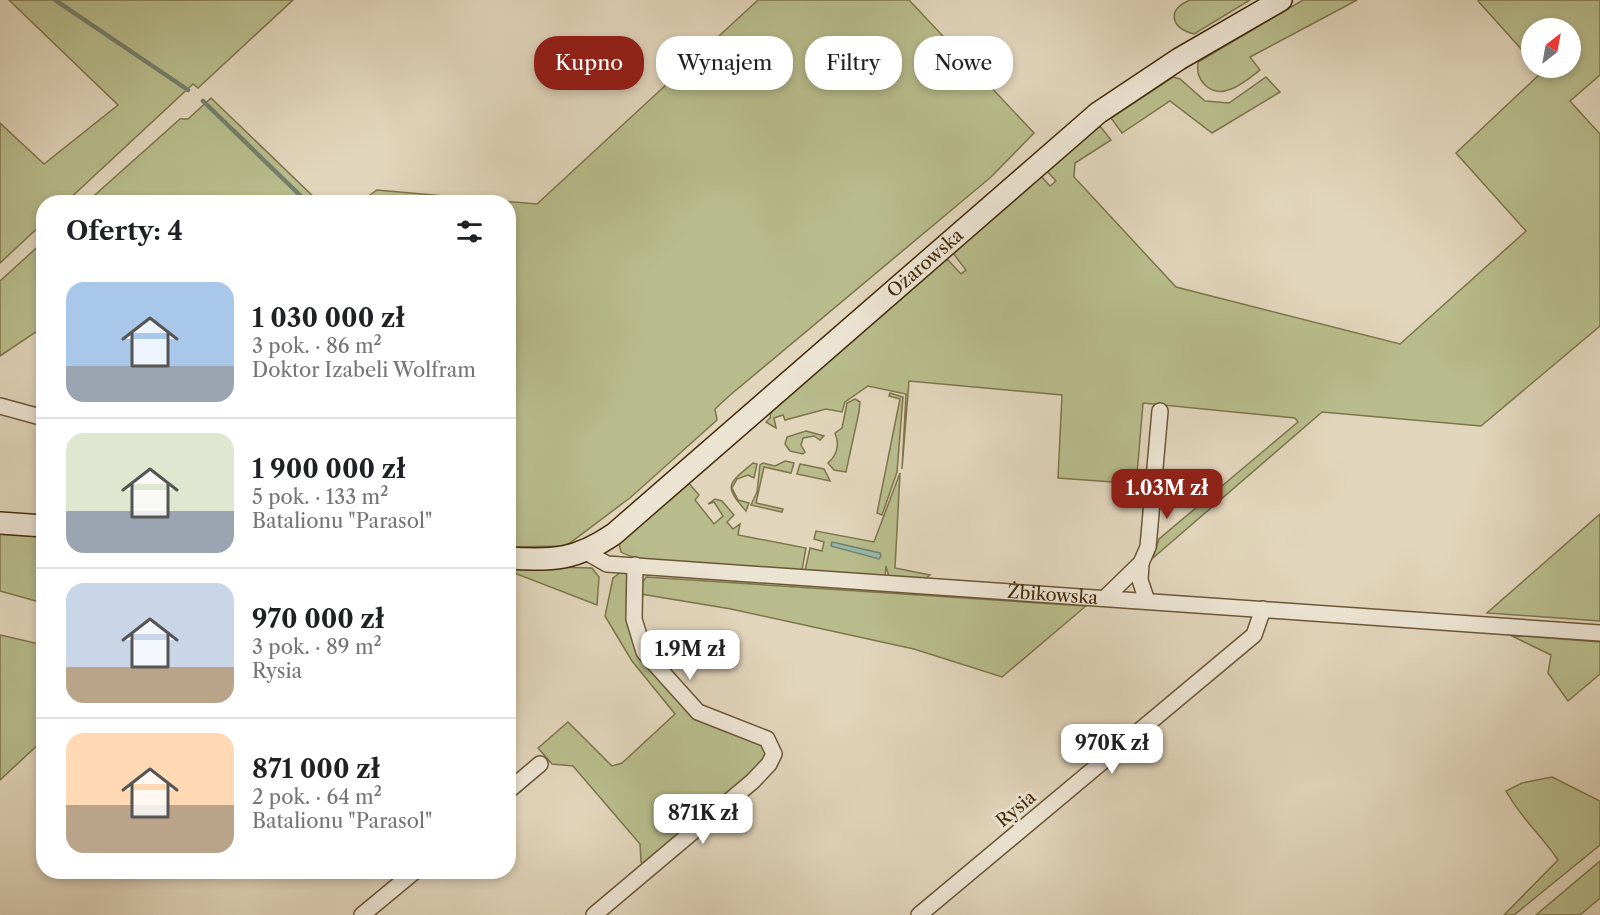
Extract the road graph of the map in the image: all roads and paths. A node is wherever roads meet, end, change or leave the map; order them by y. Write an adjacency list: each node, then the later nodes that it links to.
1 (1281, 0): 7 (main road, Ożarowska)
2 (0, 406): 4 (street)
3 (1160, 411): 9 (street)
4 (36, 415)
5 (0, 523): 6 (main road)
6 (36, 525)
7 (585, 552): 8 (main road); 10 (street, Żbikowska)
8 (516, 558)
9 (1141, 563): 11 (street); 12 (street)
10 (635, 565): 11 (street, Żbikowska); 19 (street)
11 (1105, 598): 12 (street, Żbikowska)
12 (1147, 601): 13 (street, Żbikowska)
13 (1263, 609): 14 (street, Żbikowska); 20 (street, Rysia)
14 (1600, 633)
15 (540, 764): 16 (street)
16 (516, 784)
17 (406, 879): 18 (street)
18 (362, 915)
19 (594, 915)
20 (920, 915)

